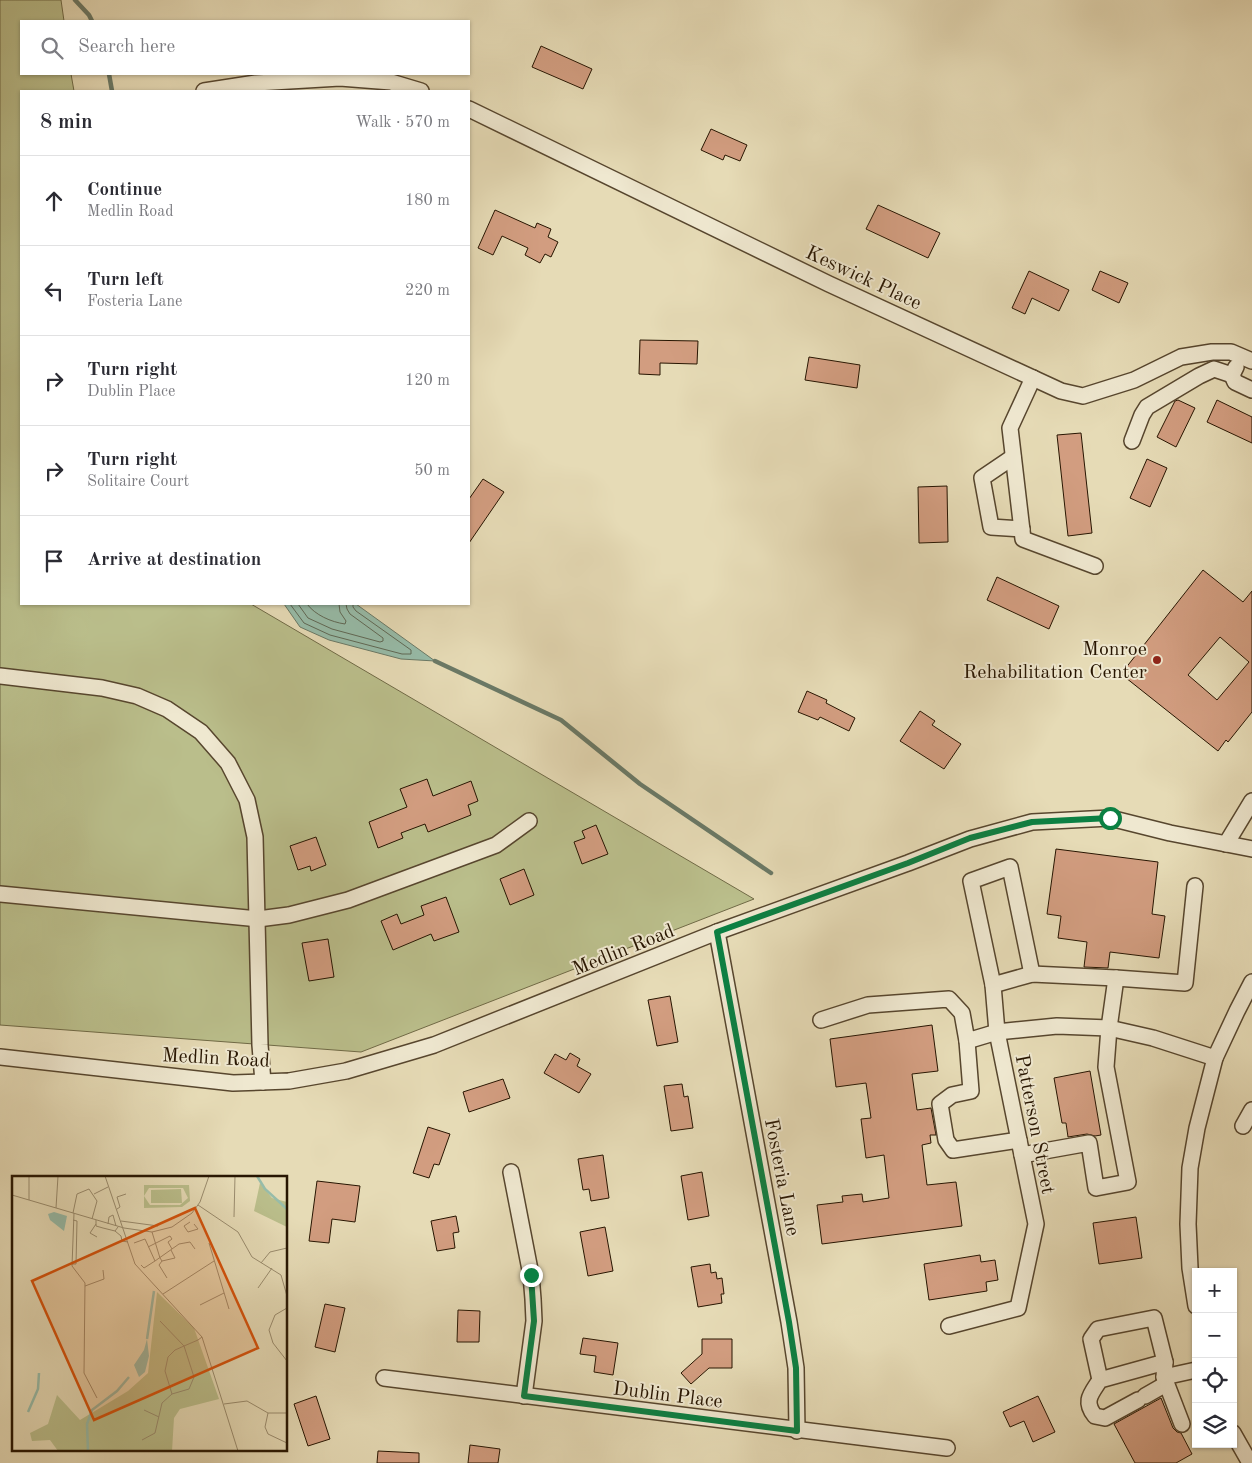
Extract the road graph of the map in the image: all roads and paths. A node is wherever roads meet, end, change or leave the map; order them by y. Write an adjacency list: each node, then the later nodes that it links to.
1 (210, 90): 2 (street)
2 (418, 90)
3 (470, 109): 6 (street, Keswick Place)
4 (1246, 359): 5 (street); 6 (street, Keswick Place)
5 (1232, 375): 7 (street); 8 (street)
6 (1033, 378): 9 (street)
7 (1252, 390)
8 (1132, 441)
9 (1013, 457): 10 (street); 10 (street)
10 (1022, 529): 11 (street)
11 (1095, 566)
12 (0, 676): 19 (street)
13 (1252, 801): 15 (street)
14 (529, 821): 19 (street)
15 (1226, 844): 16 (street, Medlin Road); 20 (street, Medlin Road)
16 (1252, 849)
17 (1195, 886): 22 (street)
18 (0, 894): 19 (street)
19 (258, 919): 32 (street)
20 (717, 932): 32 (street, Medlin Road); 47 (street, Fosteria Lane)
21 (1032, 974): 22 (street); 24 (street); 24 (street, Patterson Street)
22 (1116, 978): 27 (street)
23 (1252, 982): 25 (street)
24 (993, 985): 28 (street, Patterson Street)
25 (1248, 999): 31 (street)
26 (821, 1020): 29 (street)
27 (1109, 1028): 28 (street); 31 (street); 36 (street)
28 (997, 1032): 29 (street); 35 (street, Patterson Street)
29 (967, 1041): 35 (street)
30 (0, 1058): 32 (street, Medlin Road)
31 (1215, 1058): 38 (street)
32 (263, 1082)
33 (1252, 1110): 34 (street)
34 (1243, 1126)
35 (1019, 1140): 36 (street, Patterson Street)
36 (1022, 1155): 39 (street, Patterson Street)
37 (511, 1172): 45 (street)
38 (1192, 1281)
39 (949, 1326)
40 (1166, 1362): 43 (street); 43 (street); 44 (street)
41 (1192, 1371): 44 (street)
42 (384, 1378): 45 (street, Dublin Place)
43 (1100, 1380): 44 (street)
44 (1165, 1381): 46 (street)
45 (524, 1396): 47 (street, Dublin Place)
46 (1182, 1424)
47 (797, 1431): 49 (street, Dublin Place)
48 (1237, 1440): 50 (street)
49 (947, 1448)
50 (1250, 1463)

